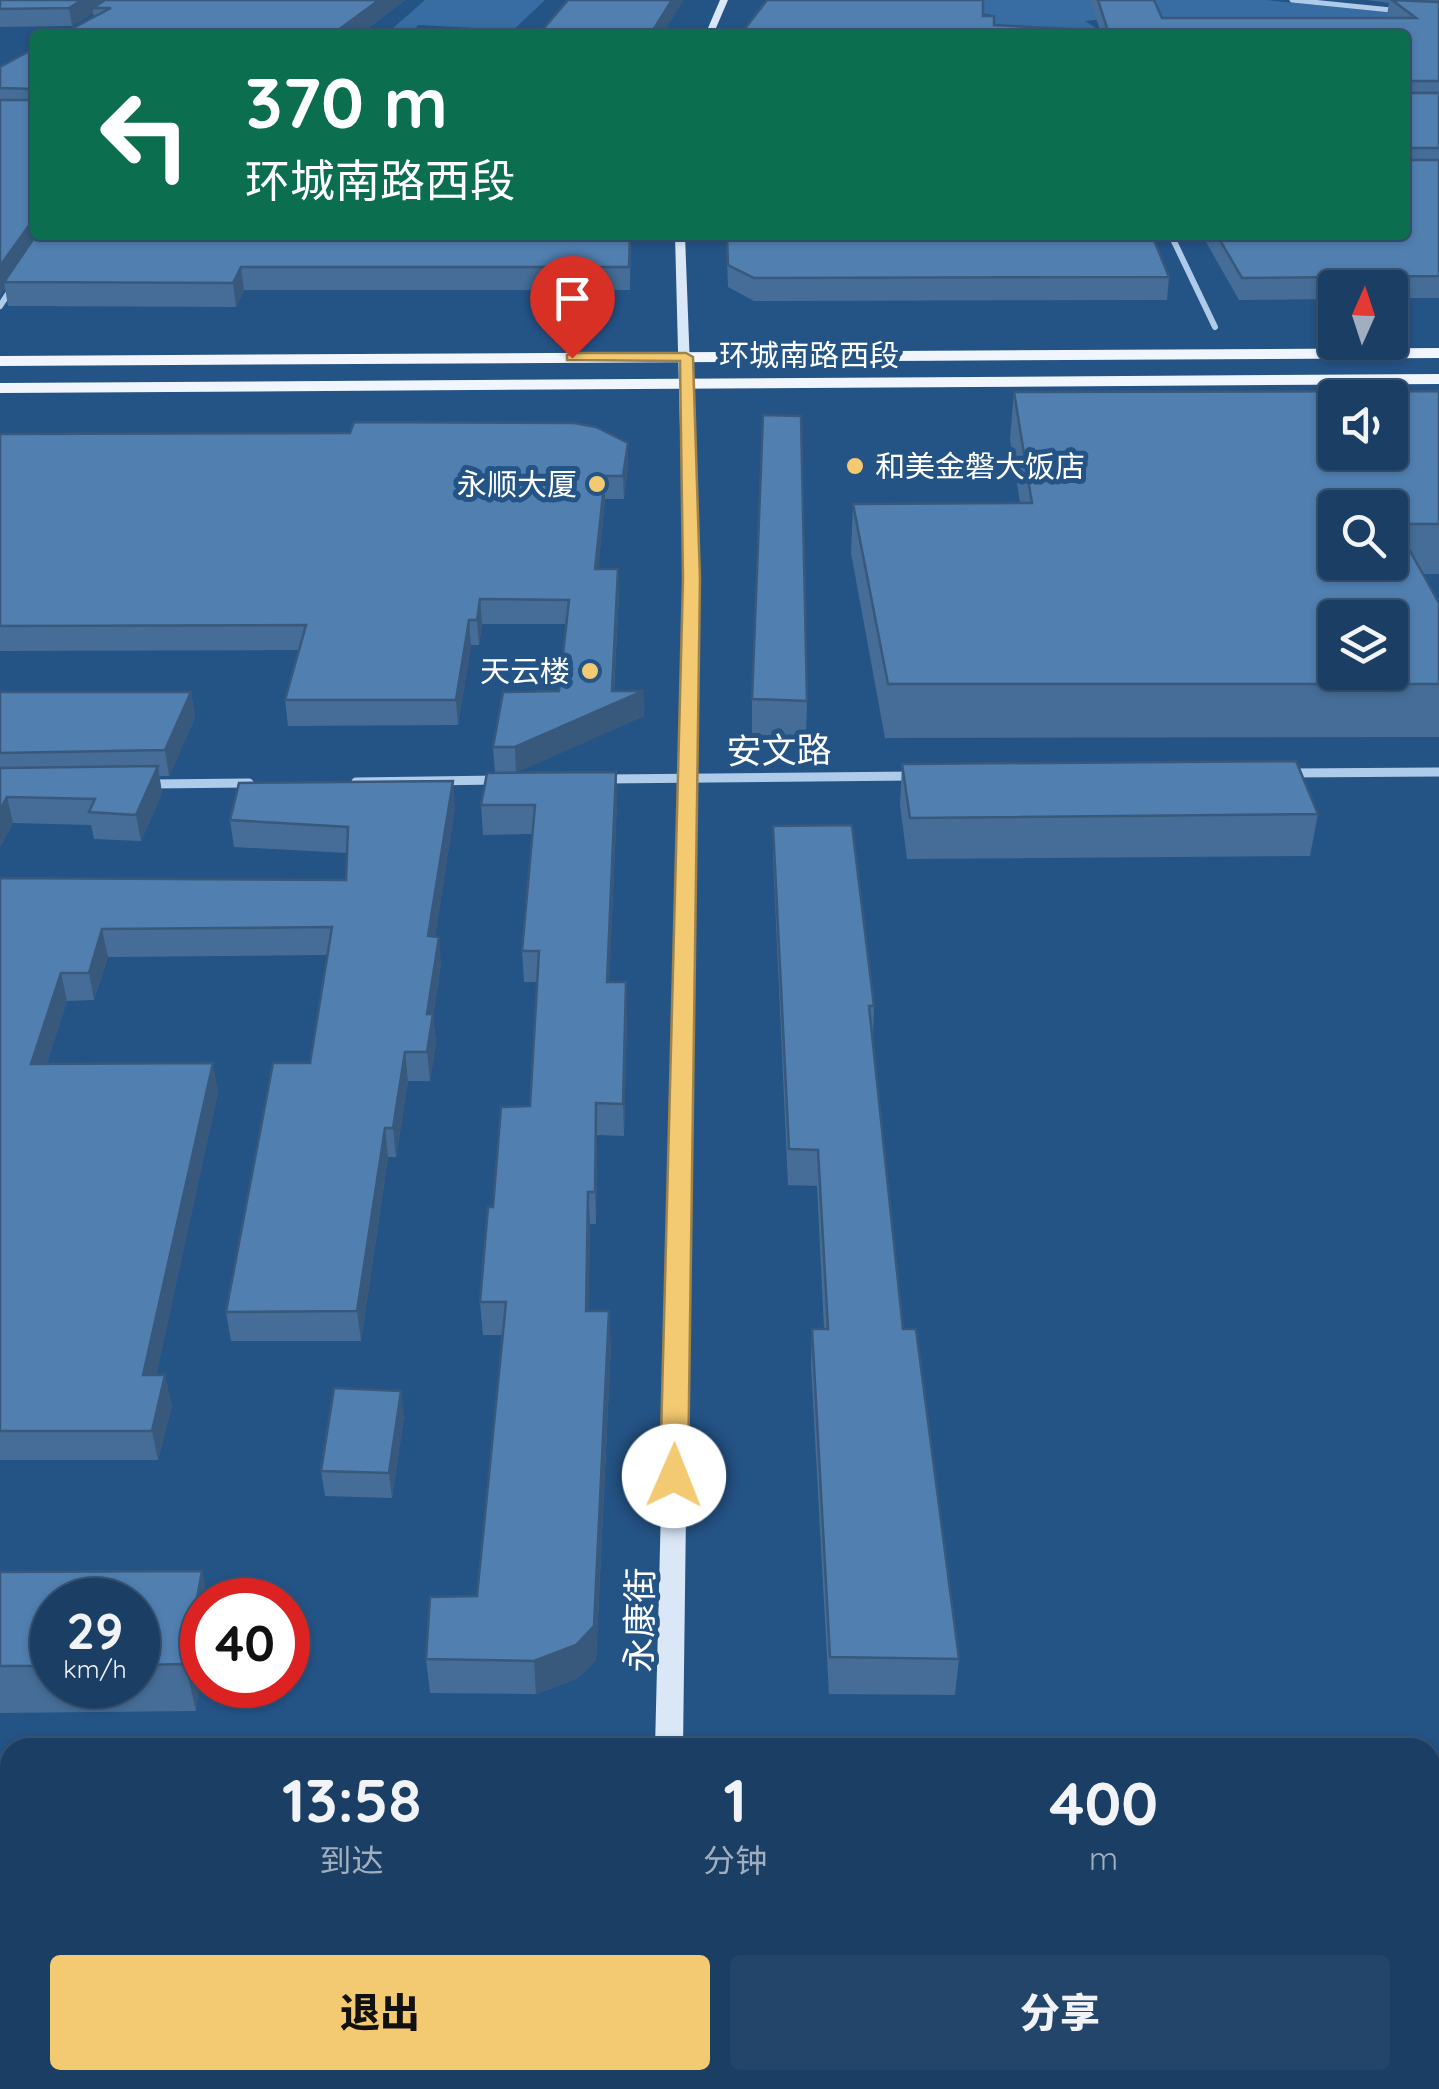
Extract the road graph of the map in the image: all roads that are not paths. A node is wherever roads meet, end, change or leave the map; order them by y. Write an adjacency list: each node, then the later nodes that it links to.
1 (724, 0): 4 (street)
2 (1292, 0): 3 (street)
3 (1404, 11)
4 (711, 30)
5 (680, 240): 11 (street, 永康街)
6 (1173, 240): 9 (street)
7 (19, 276): 8 (street)
8 (0, 306)
9 (1215, 327)
10 (1439, 353): 11 (main road, 环城南路西段)
11 (686, 357): 12 (main road, 环城南路西段); 14 (street, 永康街)
12 (0, 361)
13 (1439, 379): 14 (main road, 环城南路西段)
14 (687, 383): 15 (main road, 环城南路西段); 19 (street, 永康街)
15 (0, 388)
16 (1439, 772): 17 (street)
17 (1283, 773)
18 (933, 776): 19 (street, 安文路)
19 (688, 778): 21 (street, 安文路); 25 (street, 永康街)
20 (511, 780): 22 (street)
21 (590, 780)
22 (335, 782)
23 (257, 783): 24 (street)
24 (140, 784)
25 (669, 1738)

